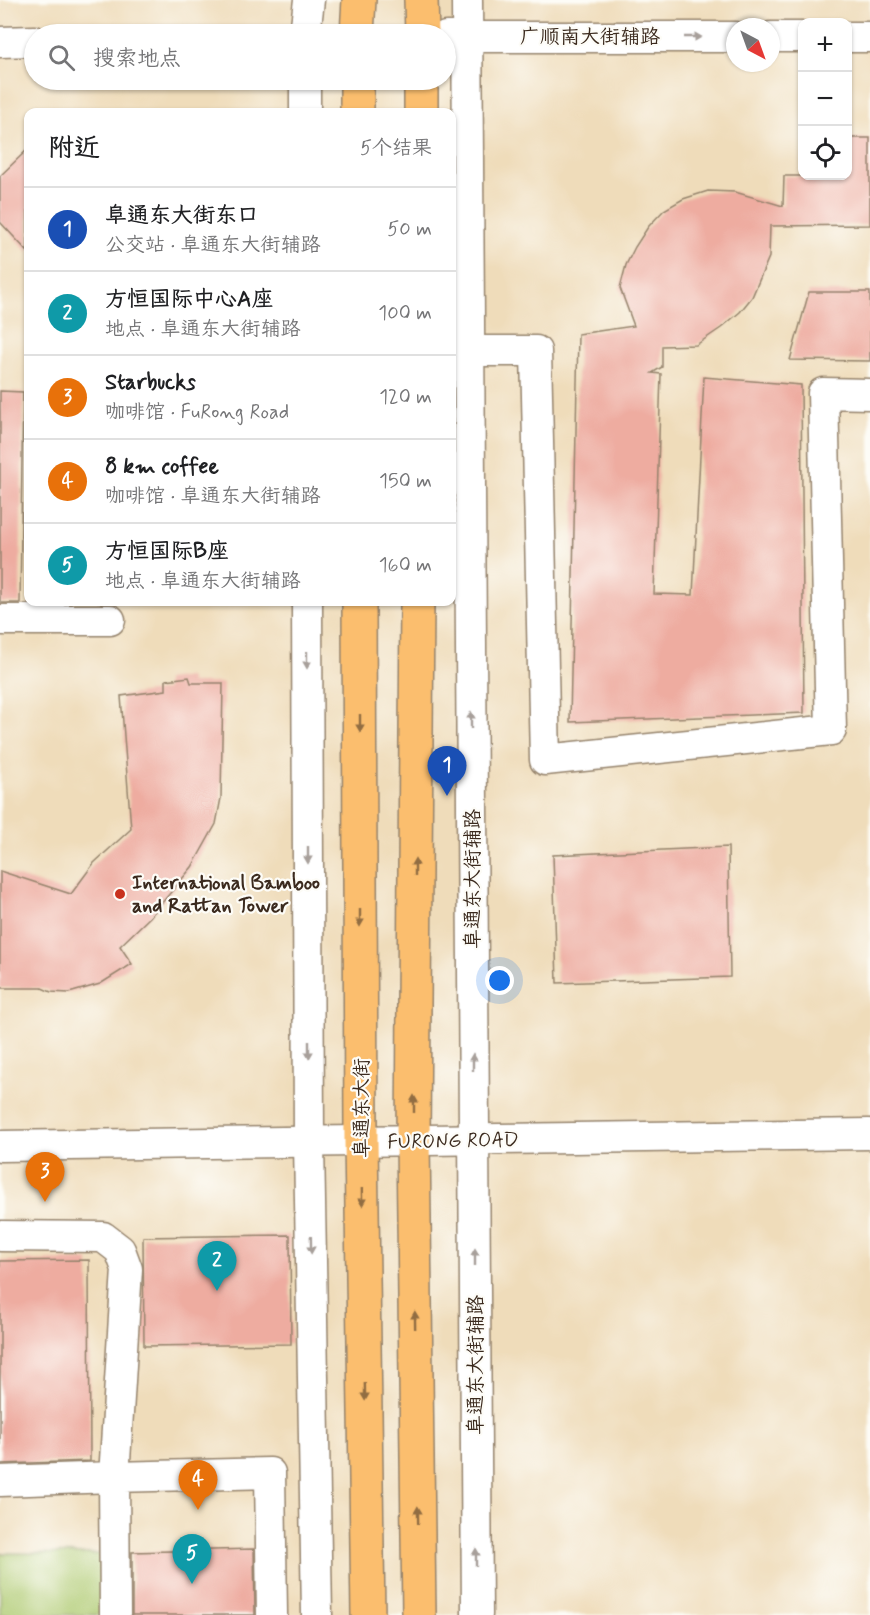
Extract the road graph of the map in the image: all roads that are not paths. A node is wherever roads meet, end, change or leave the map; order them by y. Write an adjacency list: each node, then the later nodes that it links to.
1 (309, 0): 5 (street)
2 (358, 0): 6 (main road)
3 (421, 0): 7 (main road)
4 (467, 0): 8 (street, 阜通东大街辅路)
5 (306, 24)
6 (357, 24)
7 (422, 24)
8 (456, 36): 9 (street, 广顺南大街辅路, one-way to 9); 22 (street, 阜通东大街辅路)
9 (726, 37)
10 (780, 37): 11 (street)
11 (798, 37)
12 (852, 37): 13 (street)
13 (870, 37)
14 (24, 41): 15 (street)
15 (0, 42)
16 (305, 90): 19 (street)
17 (357, 90): 20 (main road)
18 (421, 90): 21 (main road)
19 (305, 108)
20 (357, 108)
21 (421, 108)
22 (469, 351): 23 (street); 31 (street, 阜通东大街辅路, one-way to 22)
23 (870, 394)
24 (307, 606): 33 (street, one-way to 33)
25 (359, 606): 32 (main road, 阜通东大街, one-way to 32)
26 (417, 606): 30 (main road, one-way to 26)
27 (0, 620): 28 (street)
28 (110, 620)
29 (870, 1134): 31 (street, FURONG ROAD)
30 (413, 1140): 31 (street, FURONG ROAD); 32 (street, FURONG ROAD); 42 (main road, one-way to 30)
31 (474, 1140): 43 (street, 阜通东大街辅路, one-way to 31)
32 (361, 1141): 33 (street, FURONG ROAD); 41 (main road, 阜通东大街, one-way to 41)
33 (309, 1142): 34 (street, FURONG ROAD); 40 (street, one-way to 40)
34 (0, 1146)
35 (0, 1236): 36 (street)
36 (114, 1477): 37 (street); 38 (street); 39 (street)
37 (0, 1481)
38 (115, 1615)
39 (272, 1615)
40 (317, 1615)
41 (368, 1615)
42 (419, 1615)
43 (477, 1615)

